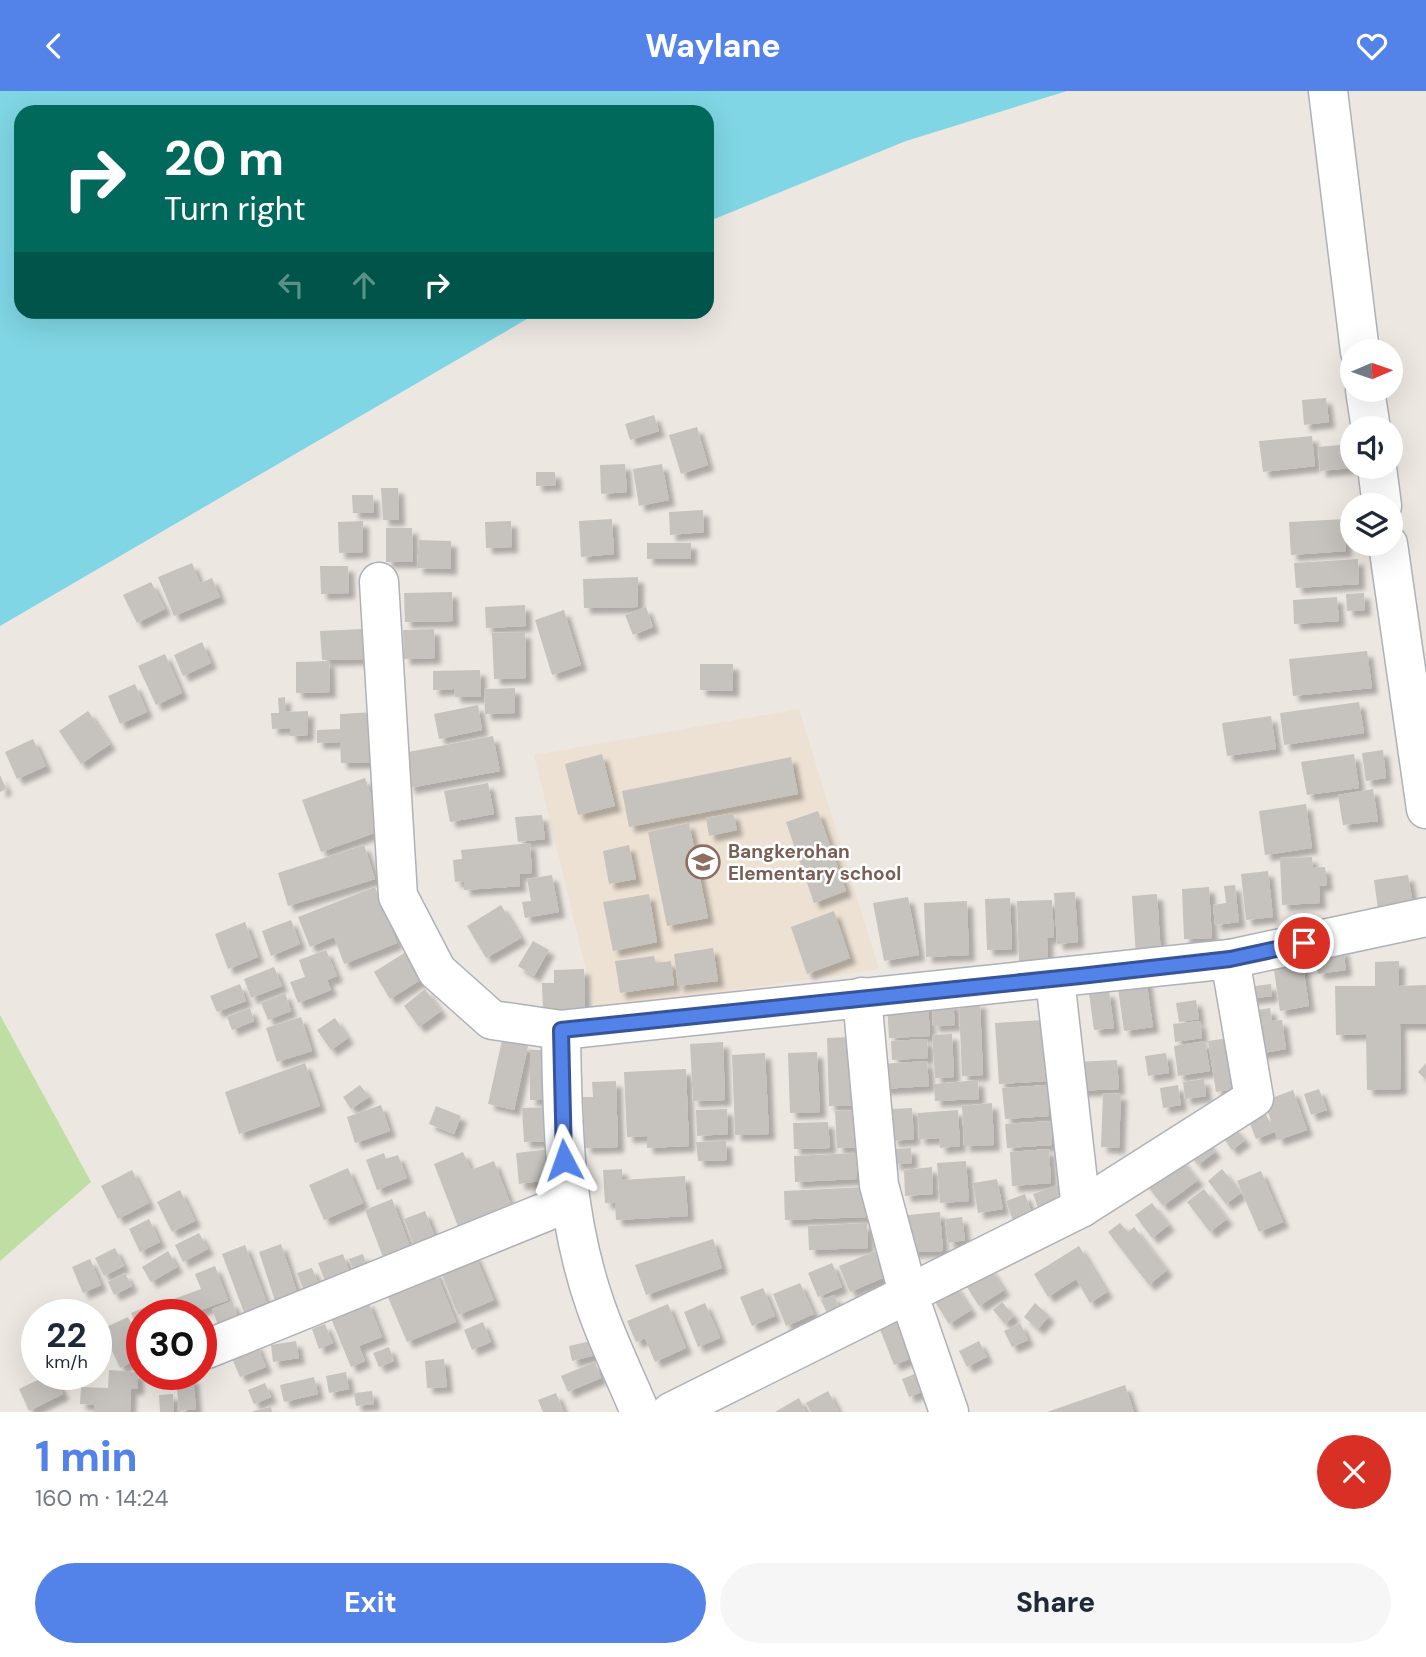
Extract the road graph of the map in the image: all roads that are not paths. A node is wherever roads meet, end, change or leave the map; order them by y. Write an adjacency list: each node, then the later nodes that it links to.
1 (1328, 91): 2 (street)
2 (1358, 339)
3 (1390, 556): 5 (street)
4 (379, 582): 10 (street)
5 (1426, 809)
6 (1426, 917): 7 (street)
7 (1230, 959): 8 (street); 12 (street)
8 (1055, 979): 9 (street); 12 (street)
9 (862, 997): 10 (street); 13 (street)
10 (561, 1030): 11 (street)
11 (570, 1202): 14 (street); 15 (street)
12 (1081, 1208): 13 (street)
13 (908, 1293): 16 (street); 17 (street)
14 (217, 1345)
15 (640, 1412)
16 (671, 1412)
17 (949, 1412)

